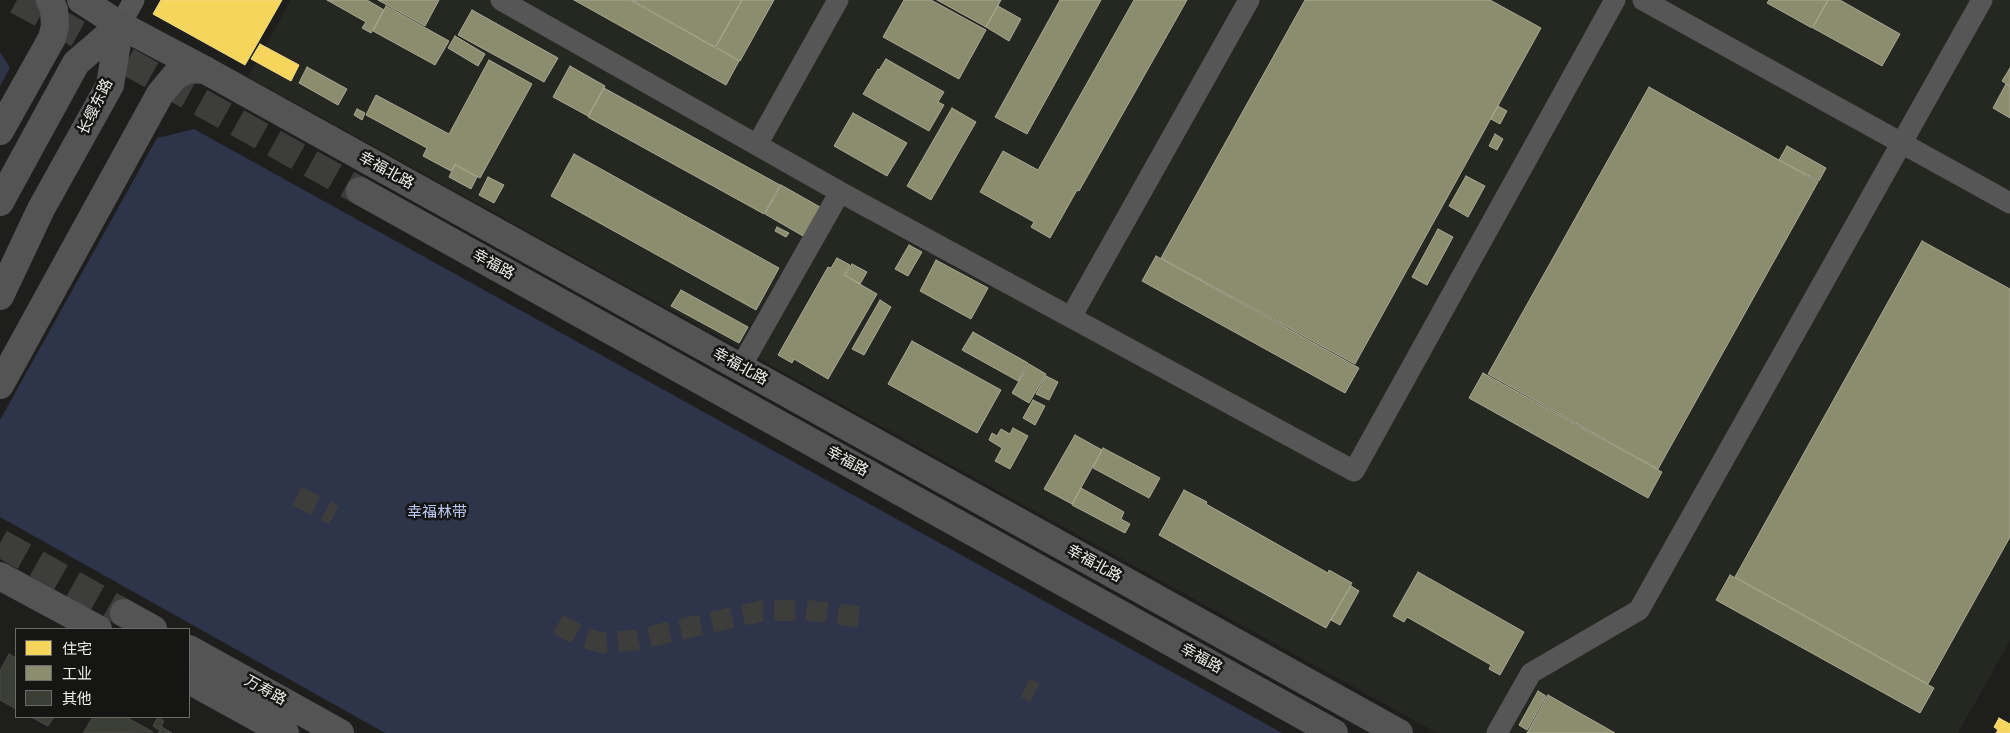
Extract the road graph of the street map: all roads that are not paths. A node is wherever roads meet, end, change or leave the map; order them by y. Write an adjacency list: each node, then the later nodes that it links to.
1 (50, 0): 12 (main road)
2 (81, 0): 10 (main road, 幸福北路)
3 (134, 0): 10 (street)
4 (501, 0): 14 (street)
5 (838, 0): 14 (street)
6 (1249, 0): 20 (street)
7 (1615, 0): 20 (street)
8 (1643, 0): 13 (street)
9 (1982, 0): 13 (street)
10 (120, 25): 11 (main road, 幸福北路); 17 (main road); 19 (main road, 长缨东路)
11 (205, 70): 21 (main road, 幸福北路); 22 (main road)
12 (0, 131)
13 (1902, 144): 18 (street); 33 (street)
14 (758, 145): 16 (street)
15 (360, 191): 31 (main road, 幸福路)
16 (840, 192): 20 (street); 21 (street)
17 (0, 202)
18 (2010, 203)
19 (0, 296)
20 (1071, 317)
21 (740, 368): 32 (main road, 幸福北路)
22 (0, 385)
23 (0, 576): 25 (main road)
24 (124, 613): 26 (main road)
25 (96, 628)
26 (150, 628)
27 (190, 650): 30 (main road, 万寿路)
28 (190, 681): 29 (main road)
29 (285, 733)
30 (340, 733)
31 (1334, 733)
32 (1399, 733)
33 (1497, 733)

